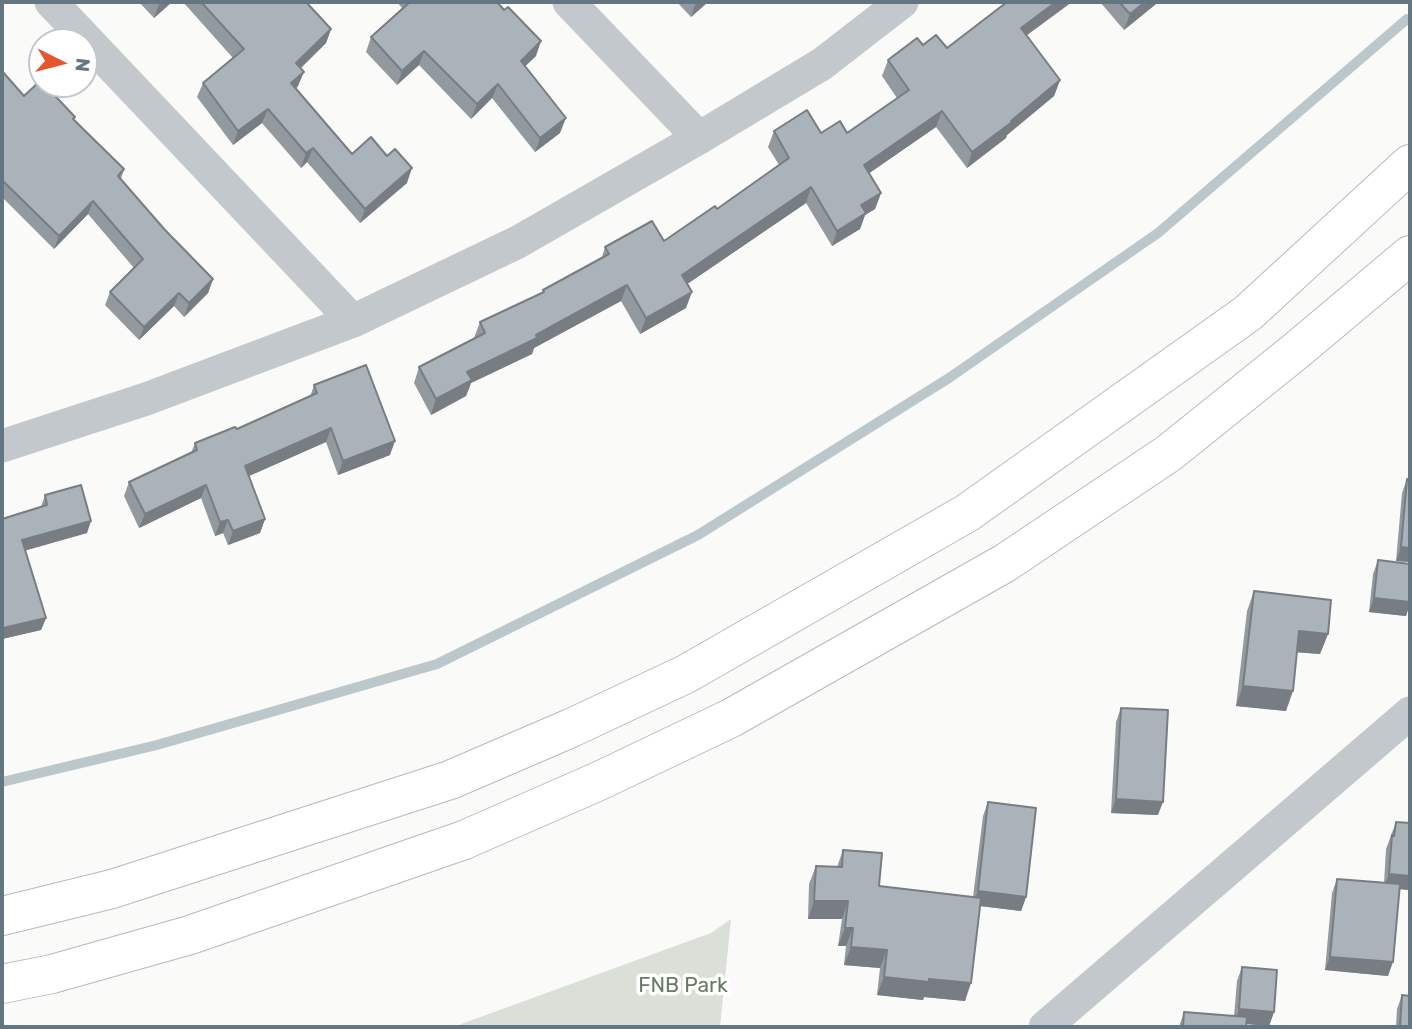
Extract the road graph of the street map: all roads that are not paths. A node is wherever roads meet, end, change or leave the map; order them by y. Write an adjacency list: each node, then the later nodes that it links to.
1 (51, 2): 7 (street)
2 (569, 2): 4 (street)
3 (902, 2): 4 (street)
4 (699, 138): 7 (street)
5 (1410, 164): 10 (main road)
6 (1410, 255): 11 (main road)
7 (353, 321): 8 (street)
8 (2, 446)
9 (1410, 712): 12 (street)
10 (2, 916)
11 (2, 984)
12 (1045, 1027)

